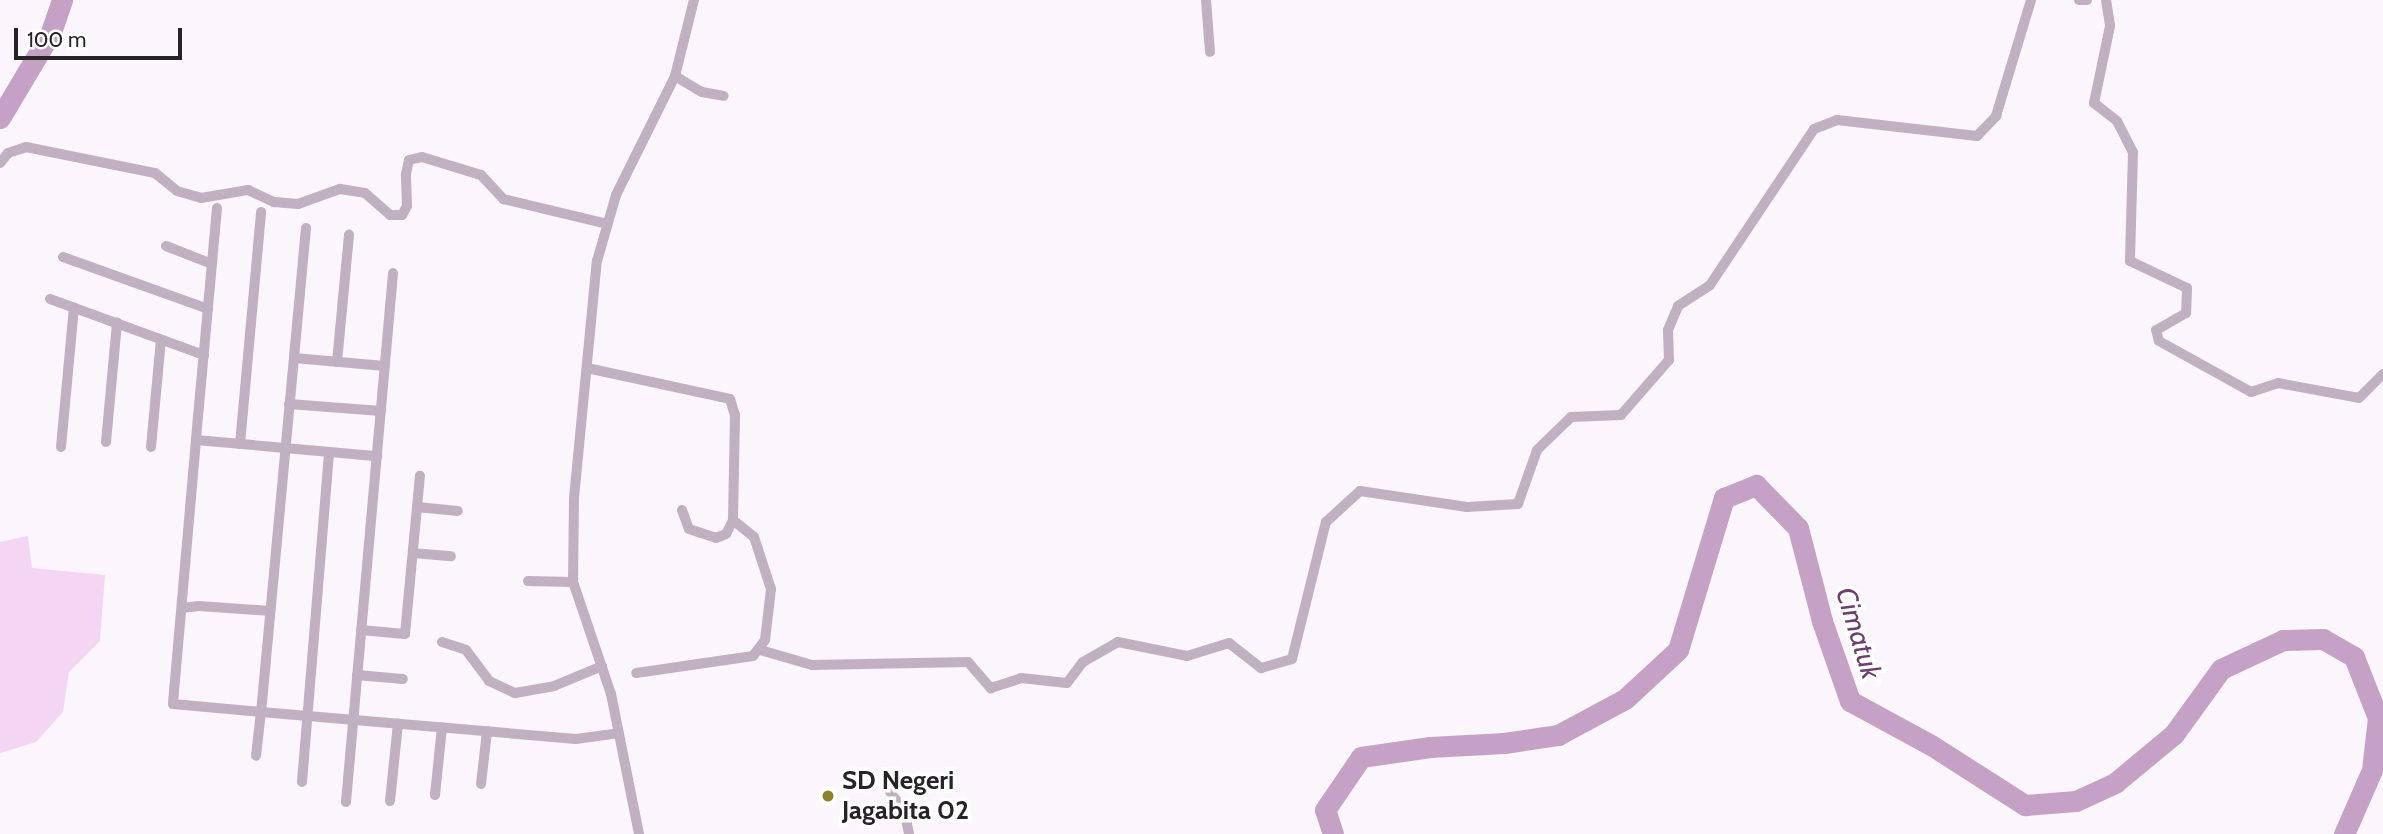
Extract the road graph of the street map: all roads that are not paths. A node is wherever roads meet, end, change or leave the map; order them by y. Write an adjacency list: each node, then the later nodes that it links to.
1 (694, 0): 8 (street)
2 (1206, 0): 7 (street)
3 (2031, 0): 54 (street)
4 (2079, 0): 5 (street)
5 (2087, 0)
6 (2106, 0): 30 (street)
7 (1210, 52)
8 (675, 76): 9 (street); 13 (street)
9 (724, 96)
10 (0, 163): 13 (street)
11 (217, 208): 18 (street)
12 (261, 212): 35 (street)
13 (607, 224): 29 (street)
14 (306, 228): 26 (street)
15 (349, 235): 27 (street)
16 (166, 246): 18 (street)
17 (63, 257): 22 (street)
18 (212, 264): 22 (street)
19 (393, 273): 28 (street)
20 (50, 299): 21 (street)
21 (74, 308): 23 (street); 36 (street)
22 (208, 309): 25 (street)
23 (117, 323): 24 (street); 34 (street)
24 (161, 340): 25 (street); 37 (street)
25 (204, 355): 33 (street)
26 (294, 358): 27 (street); 31 (street)
27 (337, 362): 28 (street)
28 (385, 366): 32 (street)
29 (587, 368): 45 (street); 49 (street)
30 (2383, 374)
31 (289, 404): 32 (street); 38 (street)
32 (381, 411): 40 (street)
33 (196, 440): 35 (street); 50 (street)
34 (106, 442)
35 (240, 444): 38 (street)
36 (61, 447)
37 (150, 447)
38 (285, 448): 39 (street); 51 (street)
39 (329, 452): 40 (street); 60 (street)
40 (377, 456): 52 (street)
41 (420, 476): 42 (street)
42 (417, 507): 44 (street); 46 (street)
43 (682, 510): 45 (street)
44 (458, 511)
45 (733, 520): 54 (street)
46 (413, 553): 47 (street); 52 (street)
47 (451, 556)
48 (528, 581): 49 (street)
49 (573, 582): 55 (street)
50 (182, 608): 51 (street); 59 (street)
51 (270, 611): 59 (street)
52 (361, 630): 57 (street)
53 (442, 642): 55 (street)
54 (760, 650): 56 (street)
55 (602, 666): 65 (street)
56 (636, 673)
57 (357, 675): 58 (street); 61 (street)
58 (403, 679)
59 (261, 712): 60 (street); 66 (street)
60 (307, 716): 61 (street); 67 (street)
61 (353, 719): 62 (street); 72 (street)
62 (398, 723): 63 (street); 71 (street)
63 (442, 727): 64 (street); 70 (street)
64 (486, 731): 65 (street); 68 (street)
65 (619, 733): 73 (street)
66 (256, 756)
67 (302, 782)
68 (481, 784)
69 (890, 792): 74 (street)
70 (435, 794)
71 (390, 801)
72 (346, 802)
73 (639, 834)
74 (909, 834)

